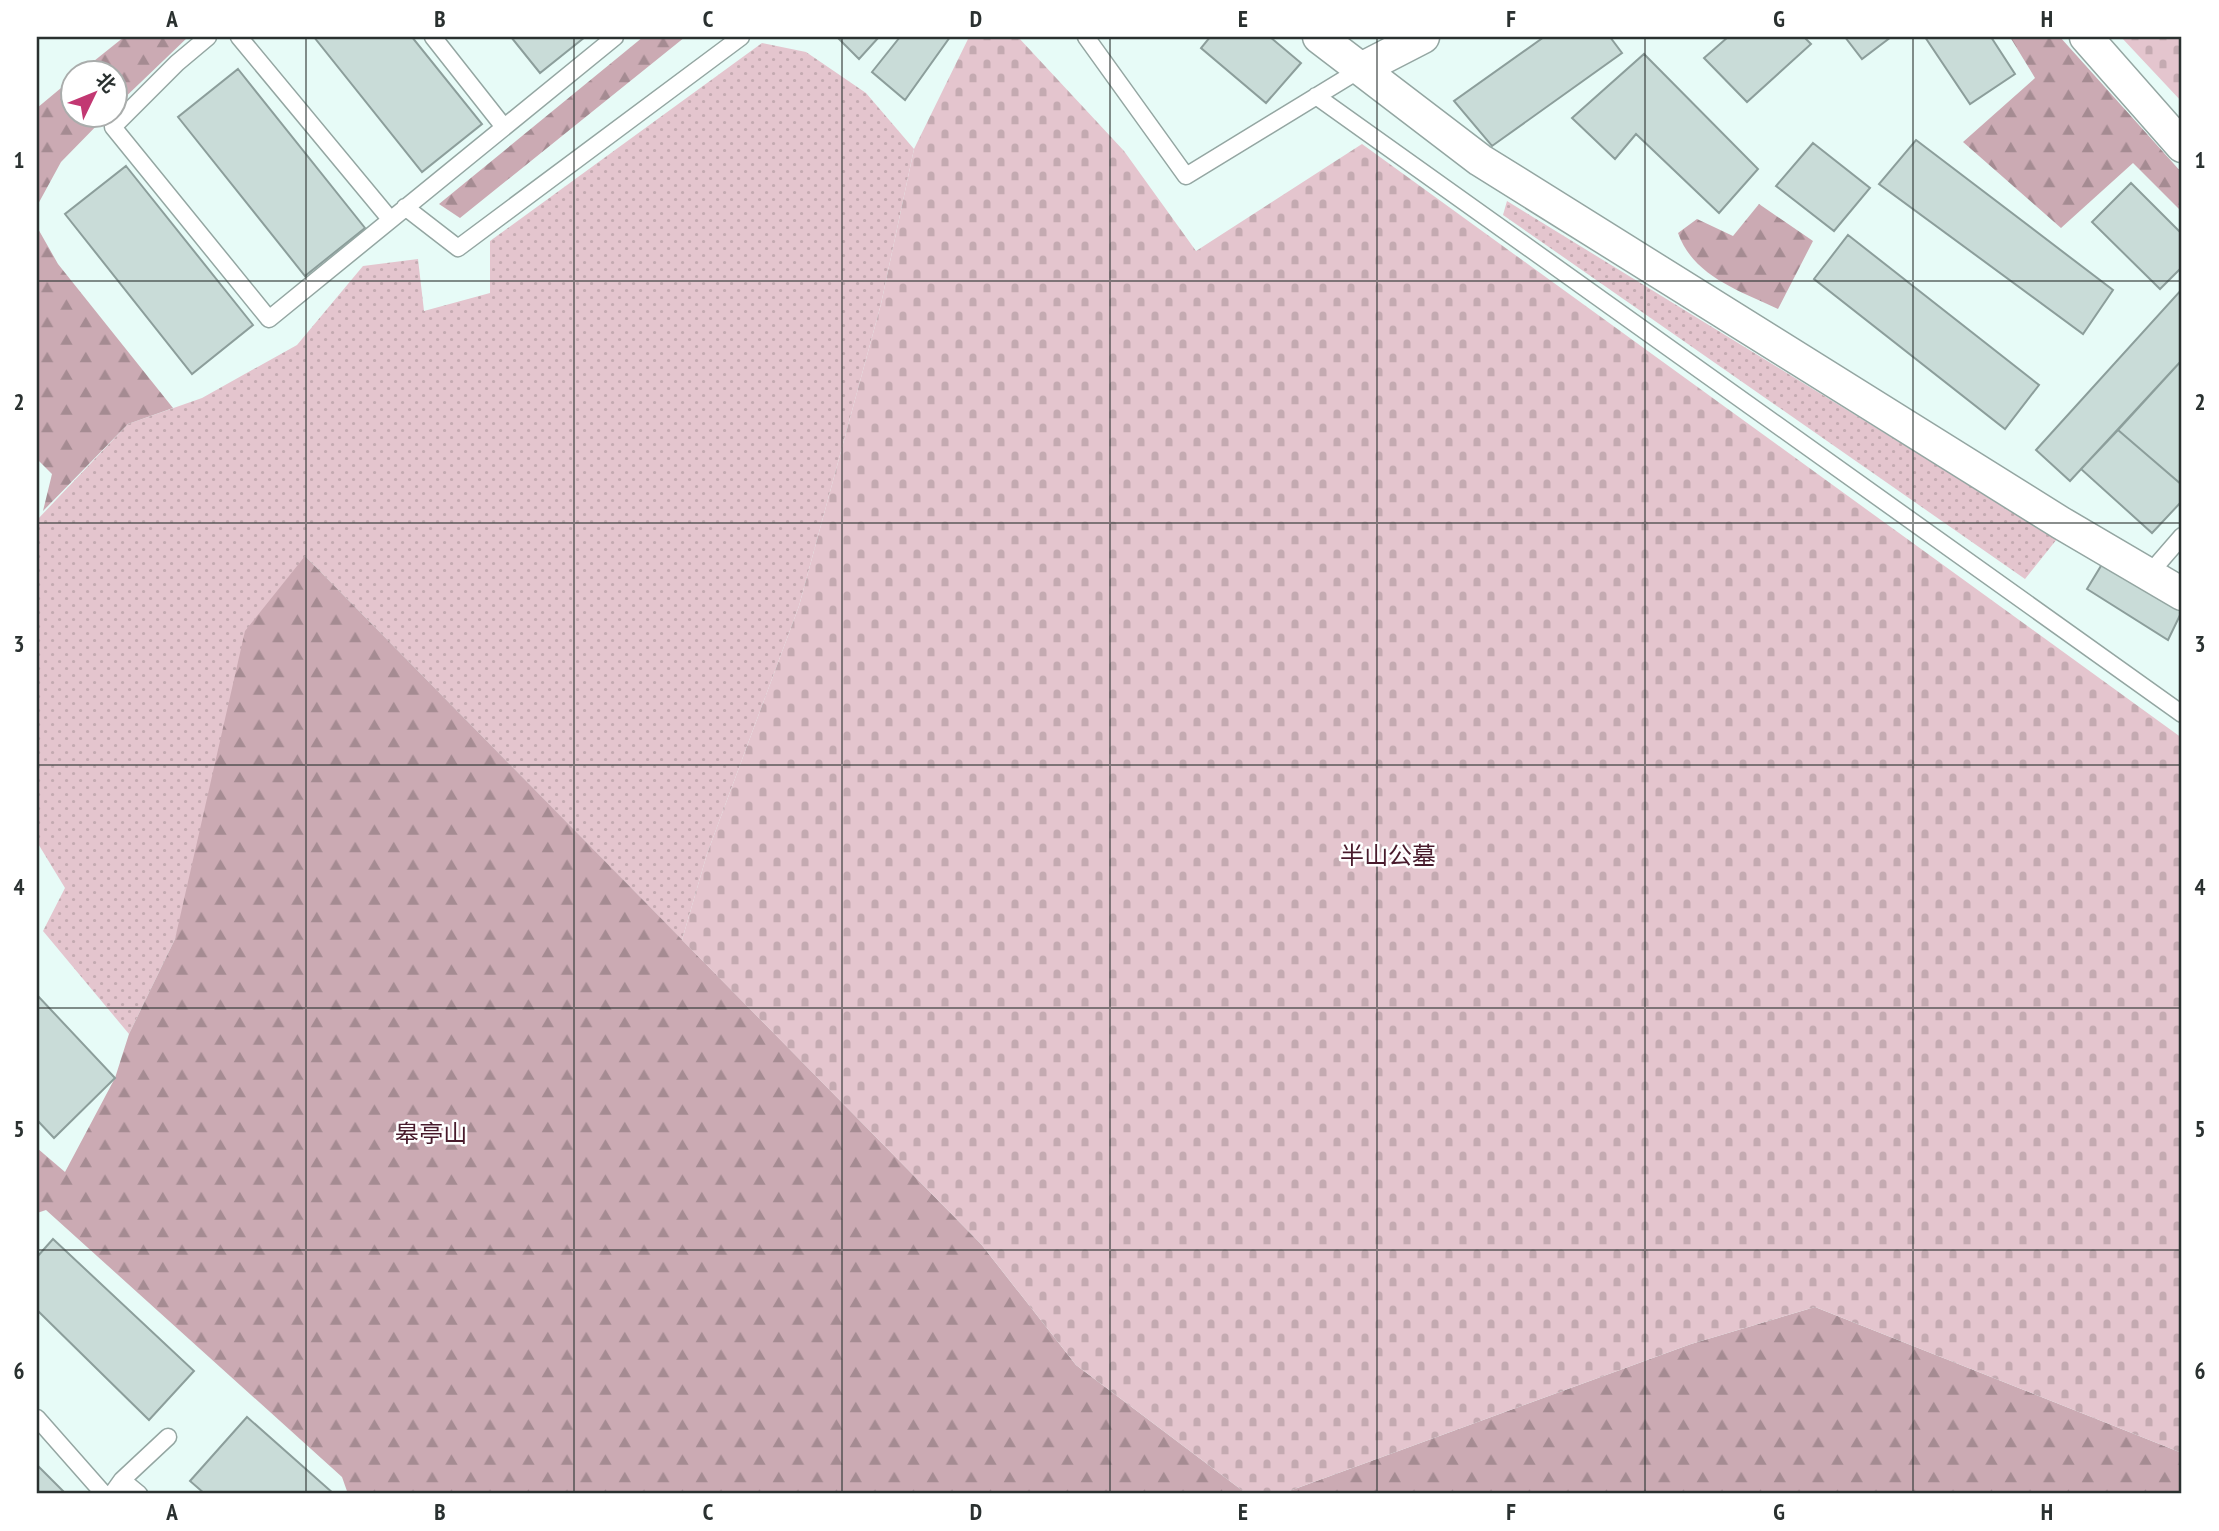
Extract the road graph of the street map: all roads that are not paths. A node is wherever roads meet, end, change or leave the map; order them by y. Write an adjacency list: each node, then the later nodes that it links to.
1 (208, 37): 15 (lane)
2 (239, 37): 15 (lane)
3 (433, 37): 12 (lane)
4 (615, 37): 12 (lane)
5 (741, 37): 14 (lane)
6 (1086, 37): 11 (lane)
7 (1319, 37): 10 (street)
8 (1423, 37): 10 (street)
9 (2086, 37): 13 (street)
10 (1361, 69): 11 (lane); 17 (street)
11 (1316, 96): 19 (lane)
12 (504, 127): 14 (lane)
13 (2182, 146)
14 (405, 207): 15 (lane)
15 (390, 219)
16 (2182, 536): 17 (lane)
17 (2148, 575): 18 (street)
18 (2182, 594)
19 (2182, 714)
20 (37, 1418): 23 (lane)
21 (168, 1437): 22 (lane)
22 (122, 1480): 24 (lane); 25 (lane)
23 (104, 1494)
24 (112, 1494)
25 (139, 1494)

